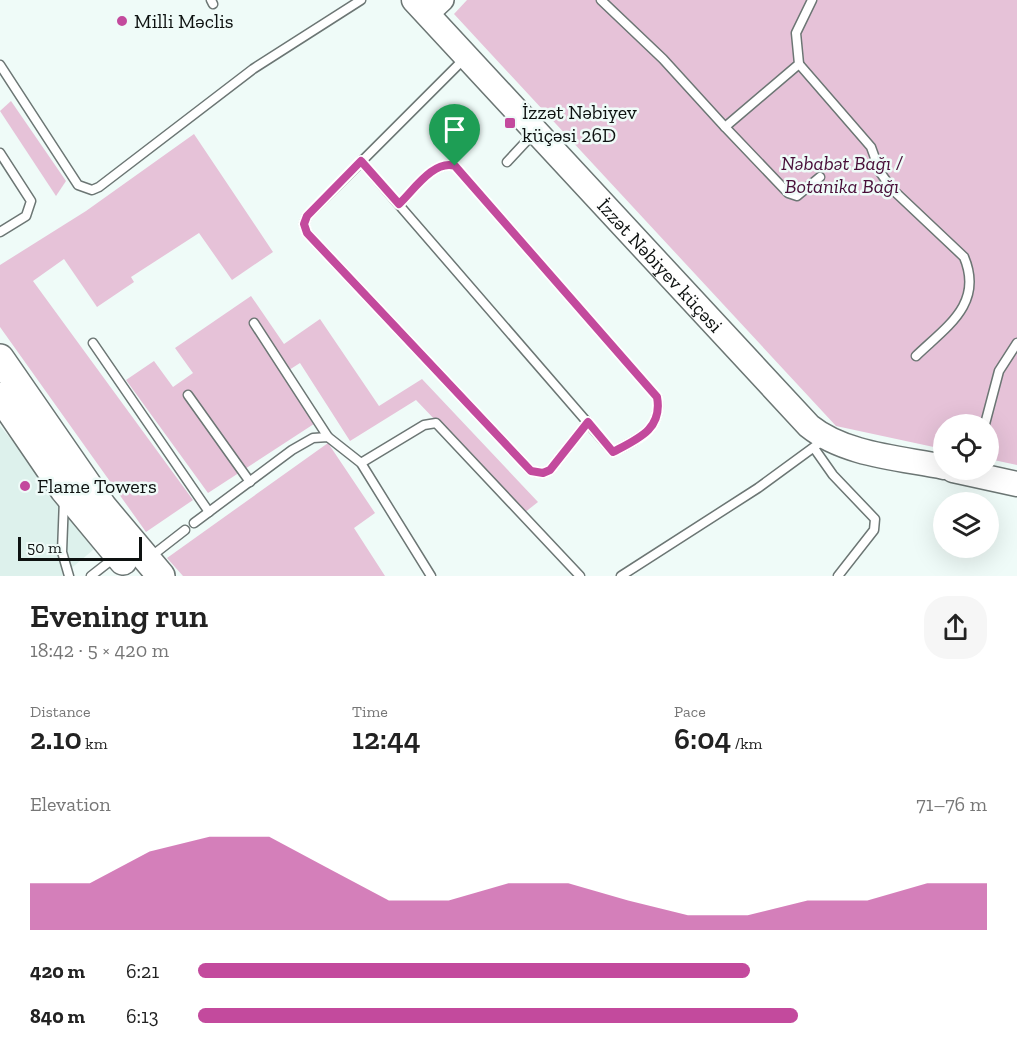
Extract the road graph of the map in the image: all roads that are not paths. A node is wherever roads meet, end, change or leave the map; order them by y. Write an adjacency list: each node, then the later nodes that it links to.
1 (361, 0): 7 (lane)
2 (601, 0): 8 (lane)
3 (812, 0): 6 (lane)
4 (428, 5): 5 (main road, İzzət Nəbiyev küçəsi)
5 (467, 56): 9 (main road, İzzət Nəbiyev küçəsi); 11 (lane)
6 (800, 63): 8 (lane); 19 (lane)
7 (0, 65)
8 (725, 127): 13 (lane)
9 (537, 130): 12 (lane); 26 (main road, İzzət Nəbiyev küçəsi)
10 (0, 153): 15 (lane)
11 (361, 161): 14 (lane); 24 (lane)
12 (507, 162)
13 (819, 177)
14 (399, 204): 24 (lane); 24 (lane)
15 (0, 232)
16 (254, 323): 25 (lane)
17 (93, 343): 33 (lane)
18 (1017, 343): 23 (lane)
19 (916, 356)
20 (0, 358): 36 (main road)
21 (188, 394): 30 (lane)
22 (0, 396): 32 (main road)
23 (988, 414)
24 (588, 422)
25 (328, 437): 27 (lane); 30 (lane)
26 (820, 443): 28 (main road, İzzət Nəbiyev küçəsi); 41 (lane); 42 (lane)
27 (361, 464): 39 (lane); 40 (lane)
28 (933, 465)
29 (999, 479): 31 (main road)
30 (250, 482): 33 (lane)
31 (1017, 484)
32 (64, 490): 36 (main road); 37 (lane)
33 (209, 512): 34 (lane)
34 (194, 523)
35 (185, 530): 36 (lane)
36 (138, 562): 38 (lane)
37 (69, 576)
38 (91, 576)
39 (431, 576)
40 (580, 576)
41 (621, 576)
42 (840, 576)

